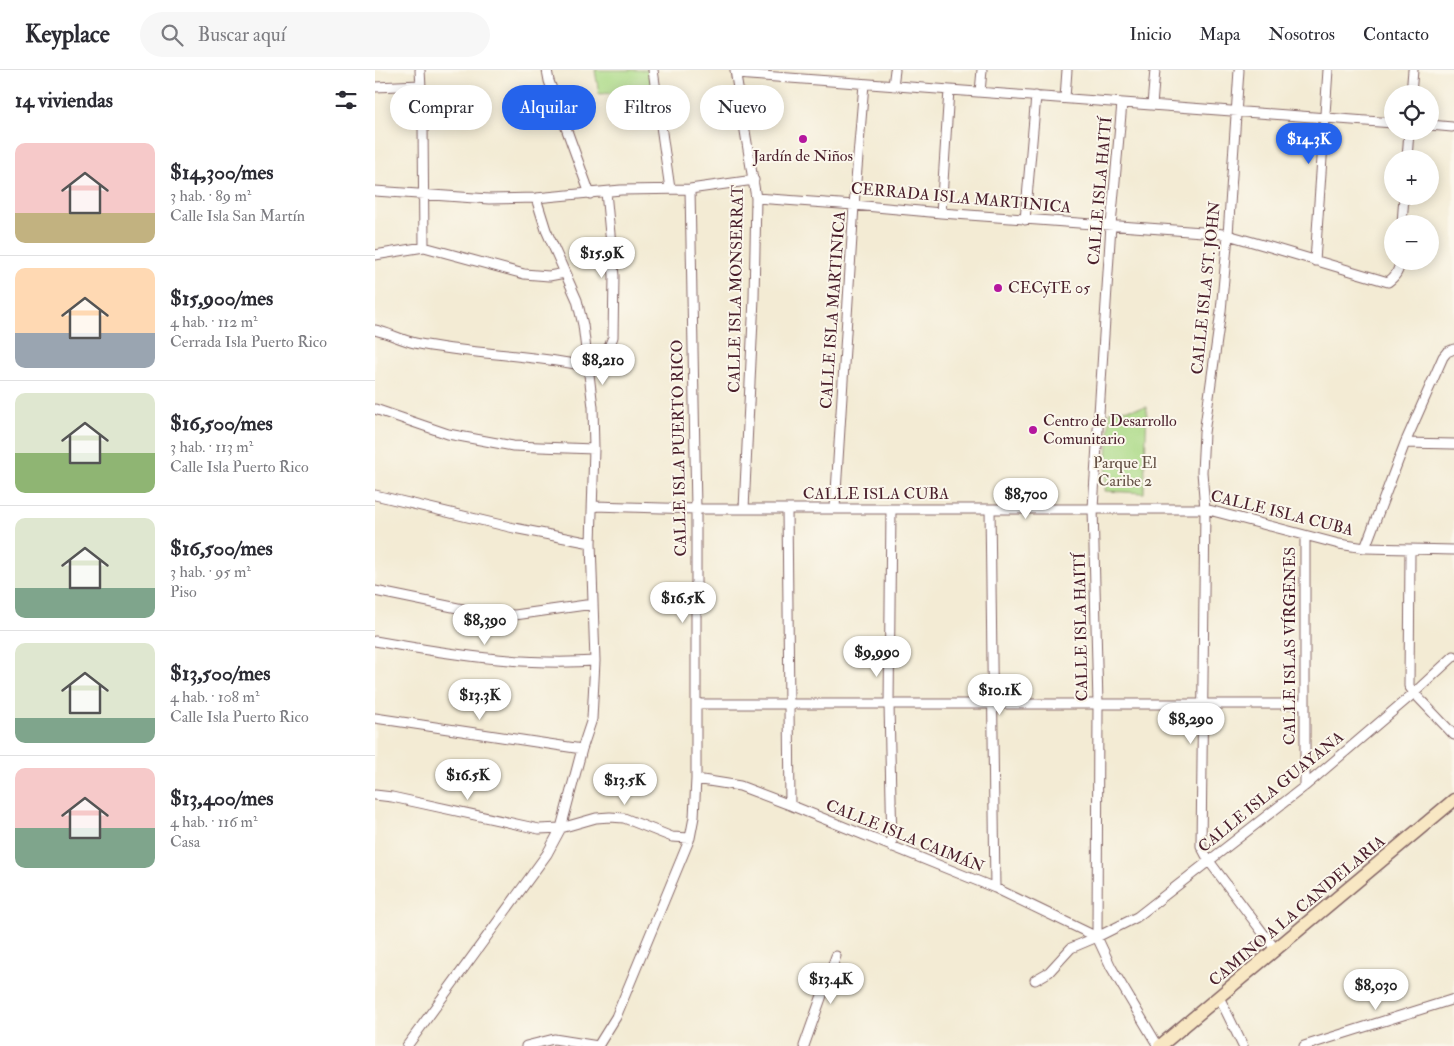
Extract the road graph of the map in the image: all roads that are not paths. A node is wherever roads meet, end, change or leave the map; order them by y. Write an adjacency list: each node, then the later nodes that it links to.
1 (420, 70): 15 (street)
2 (547, 70): 38 (street)
3 (653, 70): 33 (street)
4 (814, 70): 13 (street)
5 (895, 70): 18 (street)
6 (982, 70): 21 (street)
7 (1067, 70): 23 (street)
8 (1155, 70): 25 (street)
9 (1239, 70): 26 (street, CALLE ISLA ST. JOHN)
10 (1328, 70): 27 (street)
11 (1413, 70): 16 (street)
12 (735, 72): 13 (street); 32 (street, CALLE ISLA MONSERRAT)
13 (813, 80): 14 (street)
14 (864, 84): 18 (street); 41 (street, CALLE ISLA MARTINICA)
15 (421, 85)
16 (1412, 85)
17 (390, 86): 19 (street)
18 (893, 86): 20 (street)
19 (375, 87)
20 (949, 90): 21 (street); 42 (street)
21 (980, 92): 22 (street)
22 (1036, 96): 23 (street); 43 (street)
23 (1065, 98): 24 (street)
24 (1122, 103): 25 (street); 44 (street, CALLE ISLA HAITÍ)
25 (1152, 105): 26 (street)
26 (1236, 111): 27 (street); 45 (street, CALLE ISLA ST. JOHN)
27 (1325, 118): 28 (street); 48 (street)
28 (1384, 122)
29 (1439, 126): 30 (street)
30 (1452, 127)
31 (423, 130): 37 (street)
32 (753, 180): 34 (street); 40 (street, CALLE ISLA MONSERRAT)
33 (669, 189): 34 (street); 36 (street)
34 (690, 189): 62 (street, CALLE ISLA PUERTO RICO)
35 (375, 191): 37 (street)
36 (606, 192): 38 (street); 53 (street)
37 (423, 194): 39 (street); 46 (street)
38 (590, 194): 39 (street)
39 (536, 198): 50 (street)
40 (755, 198): 41 (street, CERRADA ISLA MARTINICA); 63 (street, CALLE ISLA MONSERRAT)
41 (854, 205): 42 (street, CERRADA ISLA MARTINICA); 60 (street, CALLE ISLA MARTINICA)
42 (941, 213): 43 (street, CERRADA ISLA MARTINICA)
43 (1025, 220): 44 (street, CERRADA ISLA MARTINICA)
44 (1111, 225): 45 (street, CERRADA ISLA MARTINICA); 61 (street, CALLE ISLA HAITÍ)
45 (1228, 235): 48 (street, CERRADA ISLA MARTINICA); 67 (street, CALLE ISLA ST. JOHN)
46 (424, 247): 47 (street); 50 (street)
47 (375, 255)
48 (1315, 261): 49 (street, CERRADA ISLA MARTINICA)
49 (1398, 270)
50 (565, 273): 53 (street)
51 (375, 330): 53 (street)
52 (1454, 349): 55 (street)
53 (589, 367): 57 (street)
54 (375, 410): 57 (street)
55 (1405, 443): 56 (street); 70 (street)
56 (1454, 444)
57 (595, 449): 59 (street)
58 (375, 495): 69 (street)
59 (594, 506): 62 (street, CALLE ISLA CUBA); 69 (street)
60 (835, 508): 64 (street, CALLE ISLA CUBA); 65 (street, CALLE ISLA CUBA)
61 (1093, 508): 66 (street, CALLE ISLA CUBA); 67 (street, CALLE ISLA CUBA); 83 (street, CALLE ISLA HAITÍ)
62 (696, 509): 63 (street, CALLE ISLA CUBA); 79 (street, CALLE ISLA PUERTO RICO)
63 (744, 509): 64 (street, CALLE ISLA CUBA)
64 (787, 509): 80 (street)
65 (891, 509): 66 (street, CALLE ISLA CUBA); 81 (street)
66 (990, 509): 82 (street)
67 (1205, 509): 68 (street, CALLE ISLA CUBA); 84 (street, CALLE ISLA ST. JOHN)
68 (1305, 536): 70 (street, CALLE ISLA CUBA); 85 (street, CALLE ISLAS VÍRGENES)
69 (591, 543): 74 (street)
70 (1365, 548): 71 (street, CALLE ISLA CUBA)
71 (1410, 550): 72 (street, CALLE ISLA CUBA); 78 (street)
72 (1454, 550)
73 (375, 591): 74 (street)
74 (593, 604): 77 (street)
75 (375, 641): 77 (street)
76 (1454, 656): 78 (street, CALLE ISLA GUAYANA)
77 (595, 661): 88 (street)
78 (1414, 693): 87 (street); 90 (street, CALLE ISLA GUAYANA)
79 (696, 704): 80 (street); 89 (street, CALLE ISLA PUERTO RICO)
80 (789, 704): 81 (street); 93 (street)
81 (889, 704): 82 (street); 96 (street)
82 (992, 704): 83 (street); 98 (street)
83 (1098, 704): 84 (street); 99 (street, CALLE ISLA HAITÍ)
84 (1204, 704): 85 (street); 97 (street, CALLE ISLA ST. JOHN)
85 (1304, 704): 90 (street, CALLE ISLAS VÍRGENES)
86 (375, 718): 88 (street)
87 (1454, 735)
88 (582, 749): 94 (street)
89 (696, 779): 93 (street, CALLE ISLA CAIMÁN); 95 (street, CALLE ISLA PUERTO RICO)
90 (1305, 786): 97 (street, CALLE ISLA GUAYANA)
91 (375, 795): 94 (street)
92 (1454, 800): 100 (street, CAMINO A LA CANDELARIA)
93 (790, 805): 96 (street, CALLE ISLA CAIMÁN)
94 (561, 828): 95 (street); 105 (street)
95 (690, 838): 107 (street, CALLE ISLA PUERTO RICO)
96 (892, 847): 98 (street, CALLE ISLA CAIMÁN)
97 (1209, 861): 99 (street, CALLE ISLA GUAYANA); 100 (street, CALLE ISLA ST. JOHN)
98 (995, 888): 99 (street, CALLE ISLA CAIMÁN)
99 (1097, 937): 102 (street, CALLE ISLA GUAYANA); 109 (street, CALLE ISLA HAITÍ)
100 (1275, 949): 103 (street, CAMINO A LA CANDELARIA)
101 (836, 956): 108 (street)
102 (1035, 980)
103 (1219, 997): 109 (street, CAMINO A LA CANDELARIA); 110 (street)
104 (1454, 998): 111 (street)
105 (407, 1046)
106 (526, 1046): 107 (street)
107 (598, 1046)
108 (804, 1046)
109 (1159, 1046)
110 (1243, 1046)
111 (1304, 1046)

